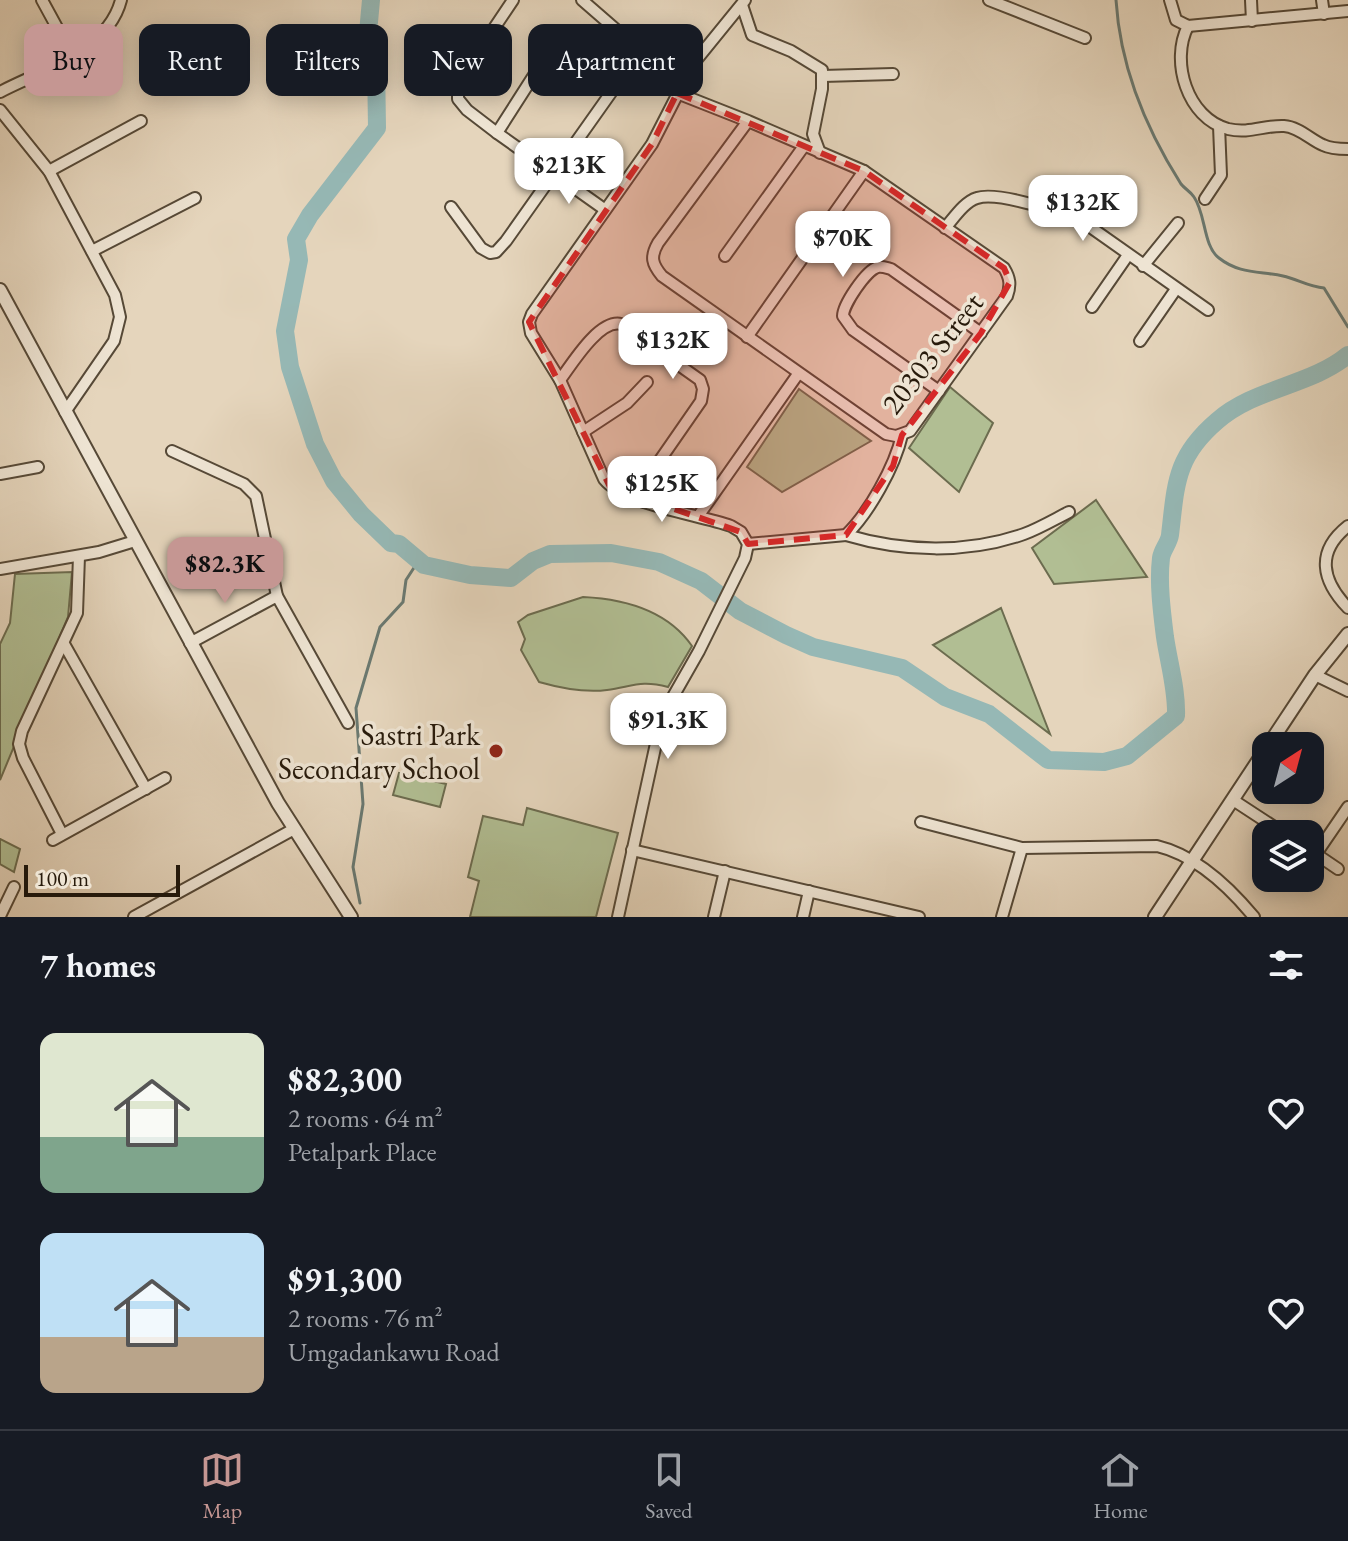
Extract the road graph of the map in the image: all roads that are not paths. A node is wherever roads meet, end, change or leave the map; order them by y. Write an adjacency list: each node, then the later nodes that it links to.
1 (42, 0): 14 (street)
2 (121, 0): 15 (street)
3 (513, 0): 30 (street)
4 (582, 0): 36 (street)
5 (989, 0): 10 (street)
6 (1170, 0): 16 (street)
7 (1251, 0): 13 (street)
8 (1322, 0): 12 (street)
9 (744, 2): 18 (street); 20 (street)
10 (1012, 4): 17 (street)
11 (1348, 11): 12 (street)
12 (1324, 14): 13 (street)
13 (1252, 21): 16 (street)
14 (55, 24)
15 (109, 24)
16 (1188, 26): 29 (street)
17 (1085, 38)
18 (703, 52)
19 (893, 74): 20 (street)
20 (823, 76): 33 (street)
21 (24, 80): 23 (street)
22 (528, 85): 30 (street)
23 (0, 92)
24 (676, 96): 40 (street)
25 (685, 96): 28 (street, 20303 Street)
26 (0, 110): 34 (street)
27 (141, 121): 34 (street)
28 (748, 121): 31 (street, 20303 Street); 52 (street, 20303 Street)
29 (1219, 126): 32 (street); 38 (street)
30 (497, 133): 36 (street)
31 (804, 146): 33 (street, 20303 Street); 45 (street)
32 (1348, 149)
33 (820, 153): 35 (street, 20303 Street)
34 (49, 171): 43 (street)
35 (864, 171): 42 (street, 20303 Street); 52 (street)
36 (553, 174): 39 (street); 40 (street)
37 (195, 198): 43 (street)
38 (1205, 199)
39 (451, 207)
40 (604, 209): 55 (street)
41 (1178, 223): 46 (street)
42 (945, 228): 44 (street); 51 (street, 20303 Street)
43 (92, 251): 58 (street)
44 (1128, 255): 46 (street); 49 (street)
45 (725, 256)
46 (1143, 266): 47 (street)
47 (1176, 289): 50 (street); 53 (street)
48 (0, 290): 58 (street)
49 (1092, 307)
50 (1208, 310)
51 (981, 333): 57 (street, 20303 Street); 57 (street)
52 (747, 337): 54 (street, 20303 Street)
53 (1140, 341)
54 (798, 374): 60 (street, 20303 Street); 66 (street)
55 (560, 380): 59 (street); 64 (street)
56 (647, 382): 59 (street)
57 (939, 391): 60 (street, 20303 Street)
58 (65, 412): 69 (street)
59 (583, 432): 64 (street)
60 (902, 435): 68 (street)
61 (172, 451): 73 (street)
62 (38, 467): 63 (street)
63 (0, 474)
64 (633, 499): 66 (street)
65 (1069, 512): 68 (street)
66 (699, 515): 70 (street)
67 (1348, 526): 74 (street)
68 (846, 535): 70 (street)
69 (135, 541): 71 (street); 76 (street)
70 (748, 544): 92 (street)
71 (79, 556): 72 (street); 77 (street)
72 (0, 569)
73 (277, 596): 76 (street); 80 (street)
74 (1348, 608)
75 (1348, 634): 78 (street)
76 (190, 643): 89 (street)
77 (64, 644): 84 (street); 84 (street)
78 (1315, 675): 79 (street); 81 (street)
79 (1348, 691)
80 (348, 723)
81 (1278, 732)
82 (1252, 771): 85 (street)
83 (165, 778): 84 (street)
84 (146, 789)
85 (1233, 800): 87 (street); 94 (street)
86 (1348, 807): 90 (street)
87 (1264, 820)
88 (921, 822): 91 (street)
89 (294, 829): 100 (street); 101 (street)
90 (1324, 838)
91 (1022, 848): 94 (street); 106 (street)
92 (632, 850): 96 (street); 102 (street)
93 (1324, 859): 95 (street)
94 (1192, 862): 107 (street); 108 (street)
95 (1338, 869)
96 (725, 871): 98 (street); 103 (street)
97 (14, 887): 99 (street)
98 (809, 891): 104 (street); 105 (street)
99 (0, 916)
100 (134, 917)
101 (351, 917)
102 (618, 917)
103 (714, 917)
104 (803, 917)
105 (919, 917)
106 (1002, 917)
107 (1155, 917)
108 (1254, 917)

